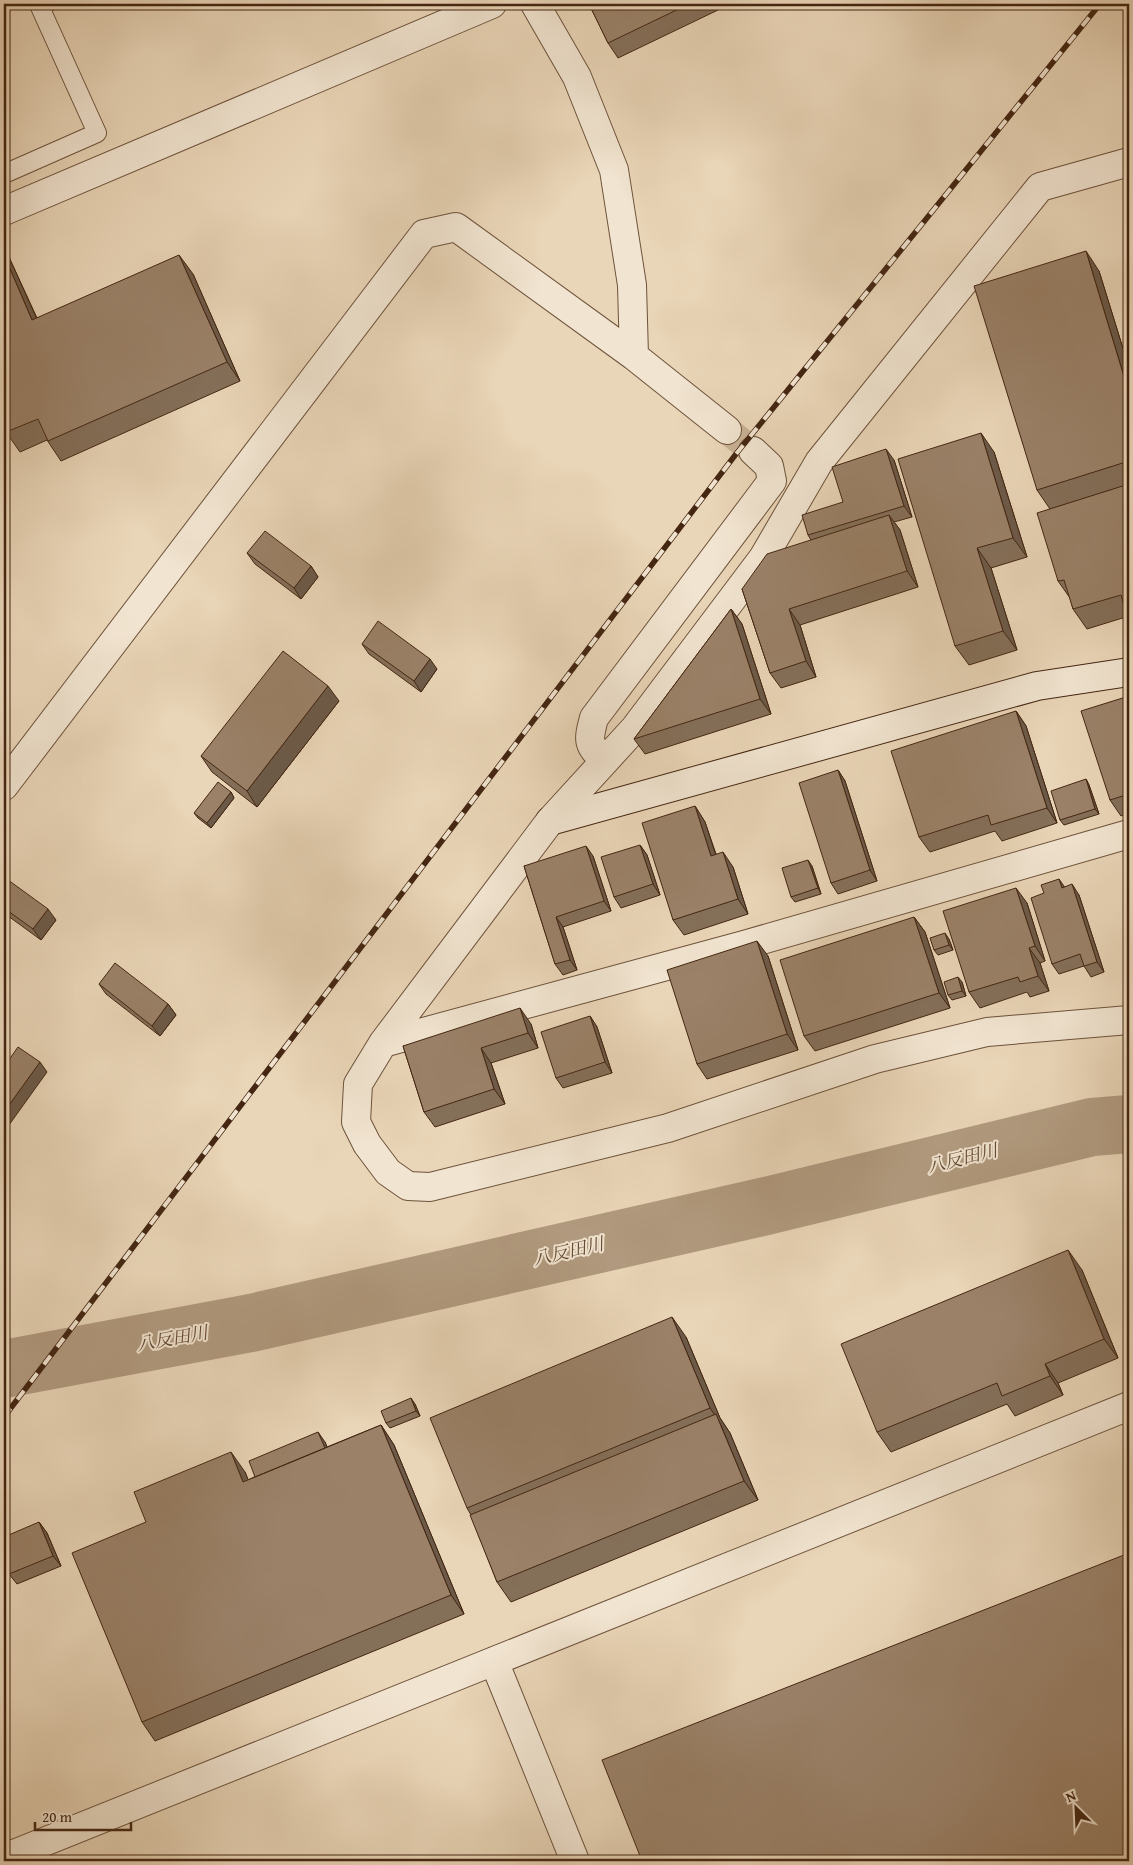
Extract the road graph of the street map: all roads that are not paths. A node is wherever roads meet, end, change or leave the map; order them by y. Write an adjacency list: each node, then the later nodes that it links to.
1 (46, 4): 5 (lane)
2 (492, 4): 6 (street)
3 (535, 4): 7 (street)
4 (1129, 162): 11 (street)
5 (4, 174)
6 (4, 211)
7 (634, 356): 8 (street); 12 (street)
8 (727, 430)
9 (753, 451): 11 (street)
10 (1129, 672): 13 (street)
11 (605, 761): 13 (street)
12 (4, 786)
13 (550, 821): 16 (street)
14 (1129, 834): 16 (street)
15 (1129, 1020): 16 (street)
16 (383, 1043)
17 (1129, 1406): 18 (street)
18 (494, 1661): 19 (street); 20 (street)
19 (4, 1858)
20 (575, 1861)

